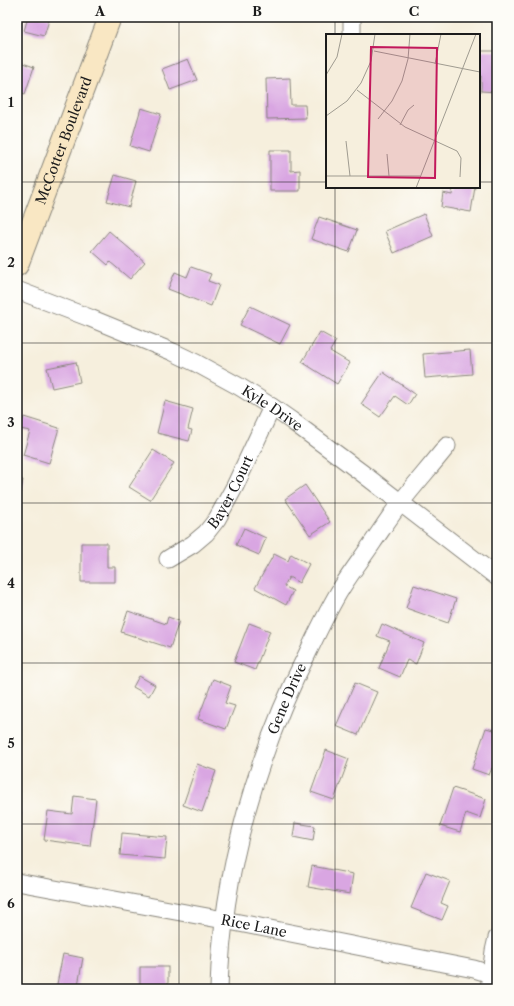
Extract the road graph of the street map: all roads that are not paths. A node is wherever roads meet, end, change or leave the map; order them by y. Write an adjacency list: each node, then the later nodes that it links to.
1 (110, 17): 4 (street, McCotter Boulevard)
2 (352, 17): 3 (street)
3 (352, 34)
4 (17, 265)
5 (17, 290): 6 (street, Kyle Drive)
6 (272, 407): 8 (street, Kyle Drive); 9 (street, Bayer Court)
7 (447, 446): 8 (street, Gene Drive)
8 (400, 503): 10 (street, Kyle Drive); 12 (street, Gene Drive)
9 (168, 559)
10 (497, 577)
11 (17, 882): 12 (street, Rice Lane)
12 (224, 920): 14 (street, Rice Lane); 15 (street, Gene Drive)
13 (497, 938): 14 (street)
14 (490, 982)
15 (219, 989)

